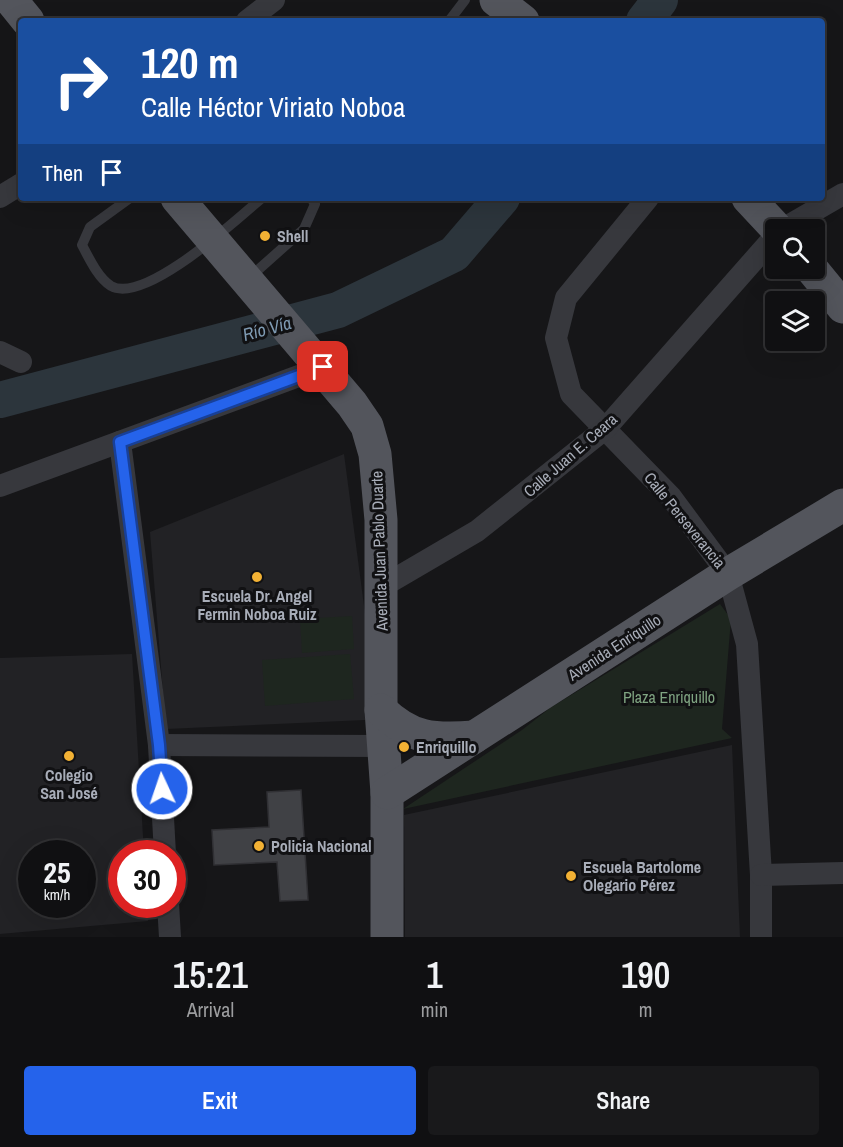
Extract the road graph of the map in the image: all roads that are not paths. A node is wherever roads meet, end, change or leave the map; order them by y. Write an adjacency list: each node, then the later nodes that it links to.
1 (10, 0): 5 (main road)
2 (274, 0): 6 (street)
3 (465, 0): 7 (lane)
4 (496, 0): 8 (main road)
5 (25, 18)
6 (251, 18)
7 (451, 18)
8 (520, 18)
9 (18, 186): 11 (street)
10 (843, 194): 19 (street)
11 (0, 197)
12 (126, 201): 20 (lane)
13 (180, 201): 20 (main road, Avenida Juan Pablo Duarte)
14 (259, 201): 20 (lane)
15 (313, 201): 23 (lane)
16 (646, 201): 28 (street, Calle Perseverancia)
17 (751, 201): 18 (main road)
18 (769, 219)
19 (799, 219)
20 (213, 241): 23 (main road, Avenida Juan Pablo Duarte)
21 (765, 247): 28 (street, Calle Juan E. Ceara)
22 (820, 279): 24 (main road)
23 (246, 280): 26 (main road, Avenida Juan Pablo Duarte)
24 (843, 307)
25 (0, 351): 27 (street)
26 (316, 359): 29 (street); 33 (main road, Avenida Juan Pablo Duarte)
27 (21, 362)
28 (605, 429): 32 (street, Calle Perseverancia); 33 (street, Calle Juan E. Ceara)
29 (120, 442): 30 (street); 36 (street)
30 (0, 486)
31 (843, 505): 32 (main road, Avenida Enriquillo)
32 (729, 574): 35 (main road, Avenida Enriquillo); 41 (street, Calle Perseverancia)
33 (383, 586): 34 (main road, Avenida Juan Pablo Duarte)
34 (381, 710): 35 (main road); 37 (main road, Avenida Juan Pablo Duarte)
35 (474, 737): 38 (main road, Avenida Enriquillo)
36 (159, 745): 37 (street); 39 (street)
37 (384, 746): 38 (main road, Avenida Juan Pablo Duarte)
38 (387, 792): 44 (main road, Avenida Juan Pablo Duarte)
39 (164, 840)
40 (843, 873): 41 (street)
41 (761, 875): 45 (street, Calle Perseverancia)
42 (169, 918): 43 (street)
43 (170, 937)
44 (387, 937)
45 (761, 937)

